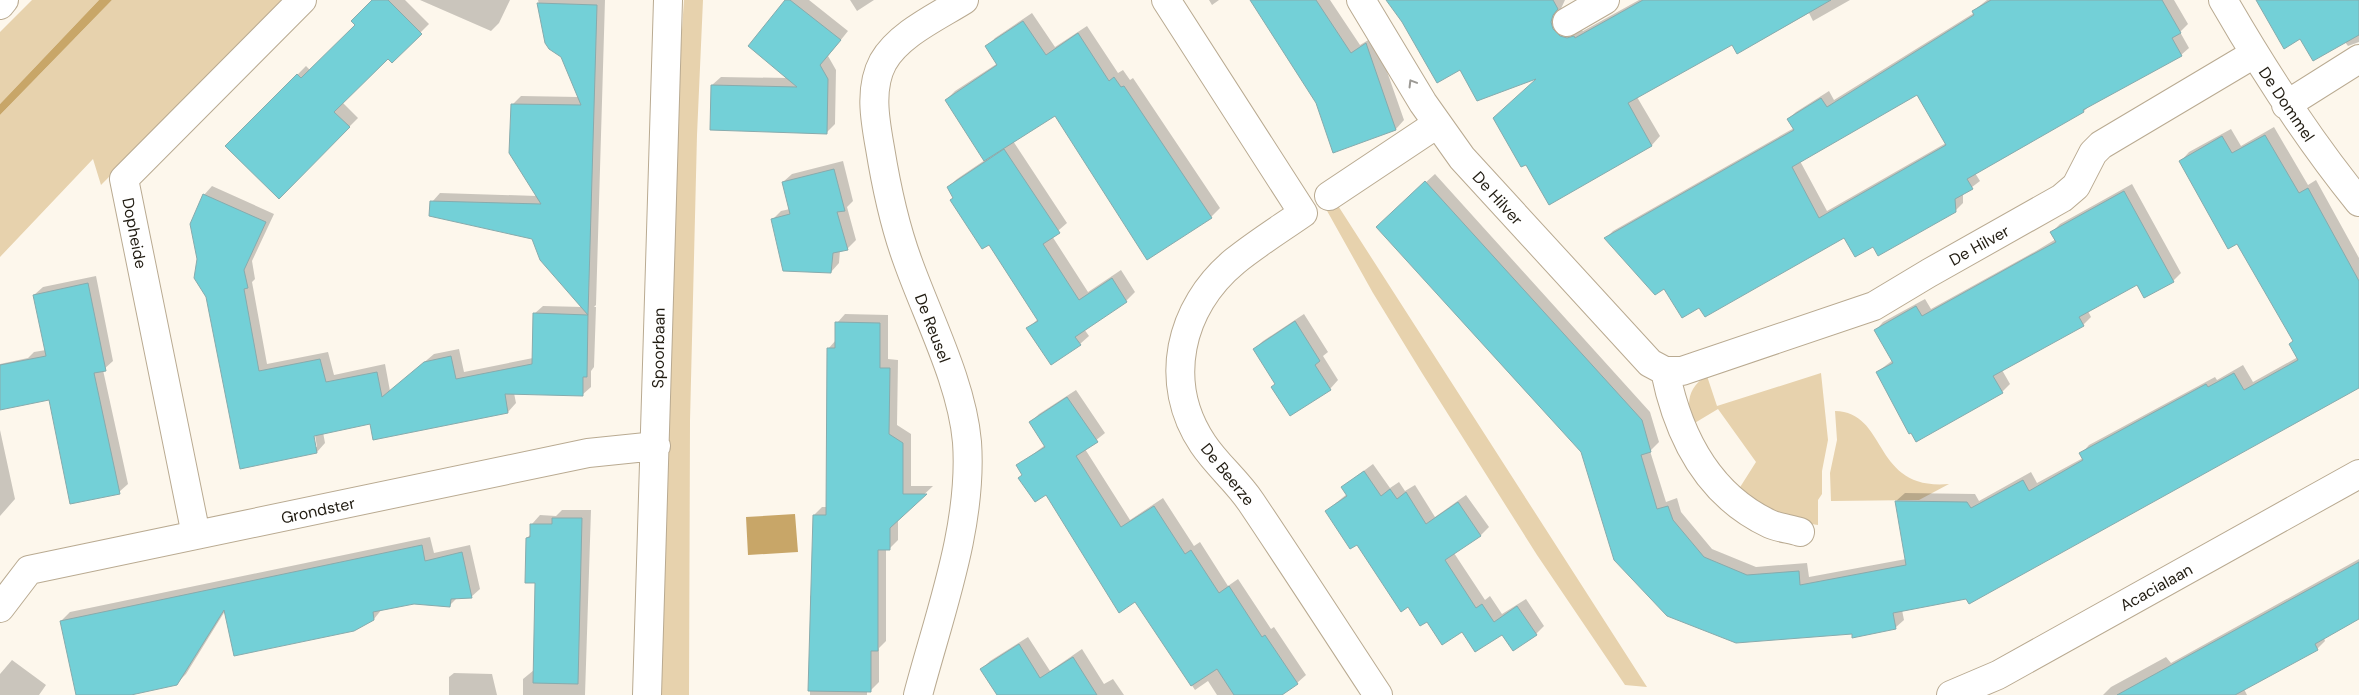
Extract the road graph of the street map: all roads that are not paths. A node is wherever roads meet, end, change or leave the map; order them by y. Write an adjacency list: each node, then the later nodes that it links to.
1 (4, 0): 9 (street)
2 (302, 0): 21 (street, Dopheide)
3 (668, 0): 18 (street, Spoorbaan)
4 (964, 0): 24 (street, De Reusel)
5 (1166, 0): 25 (street, De Beerze)
6 (1361, 0): 14 (street, De Hilver, one-way to 6)
7 (1605, 0): 10 (street)
8 (2223, 0): 11 (street, De Dommel)
9 (0, 4)
10 (1566, 22)
11 (2254, 54): 13 (street, De Dommel); 17 (street, De Hilver)
12 (2359, 59): 13 (street)
13 (2286, 105): 16 (street, De Dommel)
14 (1437, 124): 15 (street); 17 (street, De Hilver)
15 (1329, 196)
16 (2359, 202)
17 (1666, 371): 20 (street)
18 (656, 446): 21 (street, Grondster); 23 (street, Spoorbaan)
19 (2359, 474): 26 (street, Acacialaan)
20 (1800, 532)
21 (196, 535): 22 (street, Grondster)
22 (0, 608)
23 (647, 695)
24 (918, 695)
25 (1378, 695)
26 (1952, 695)

